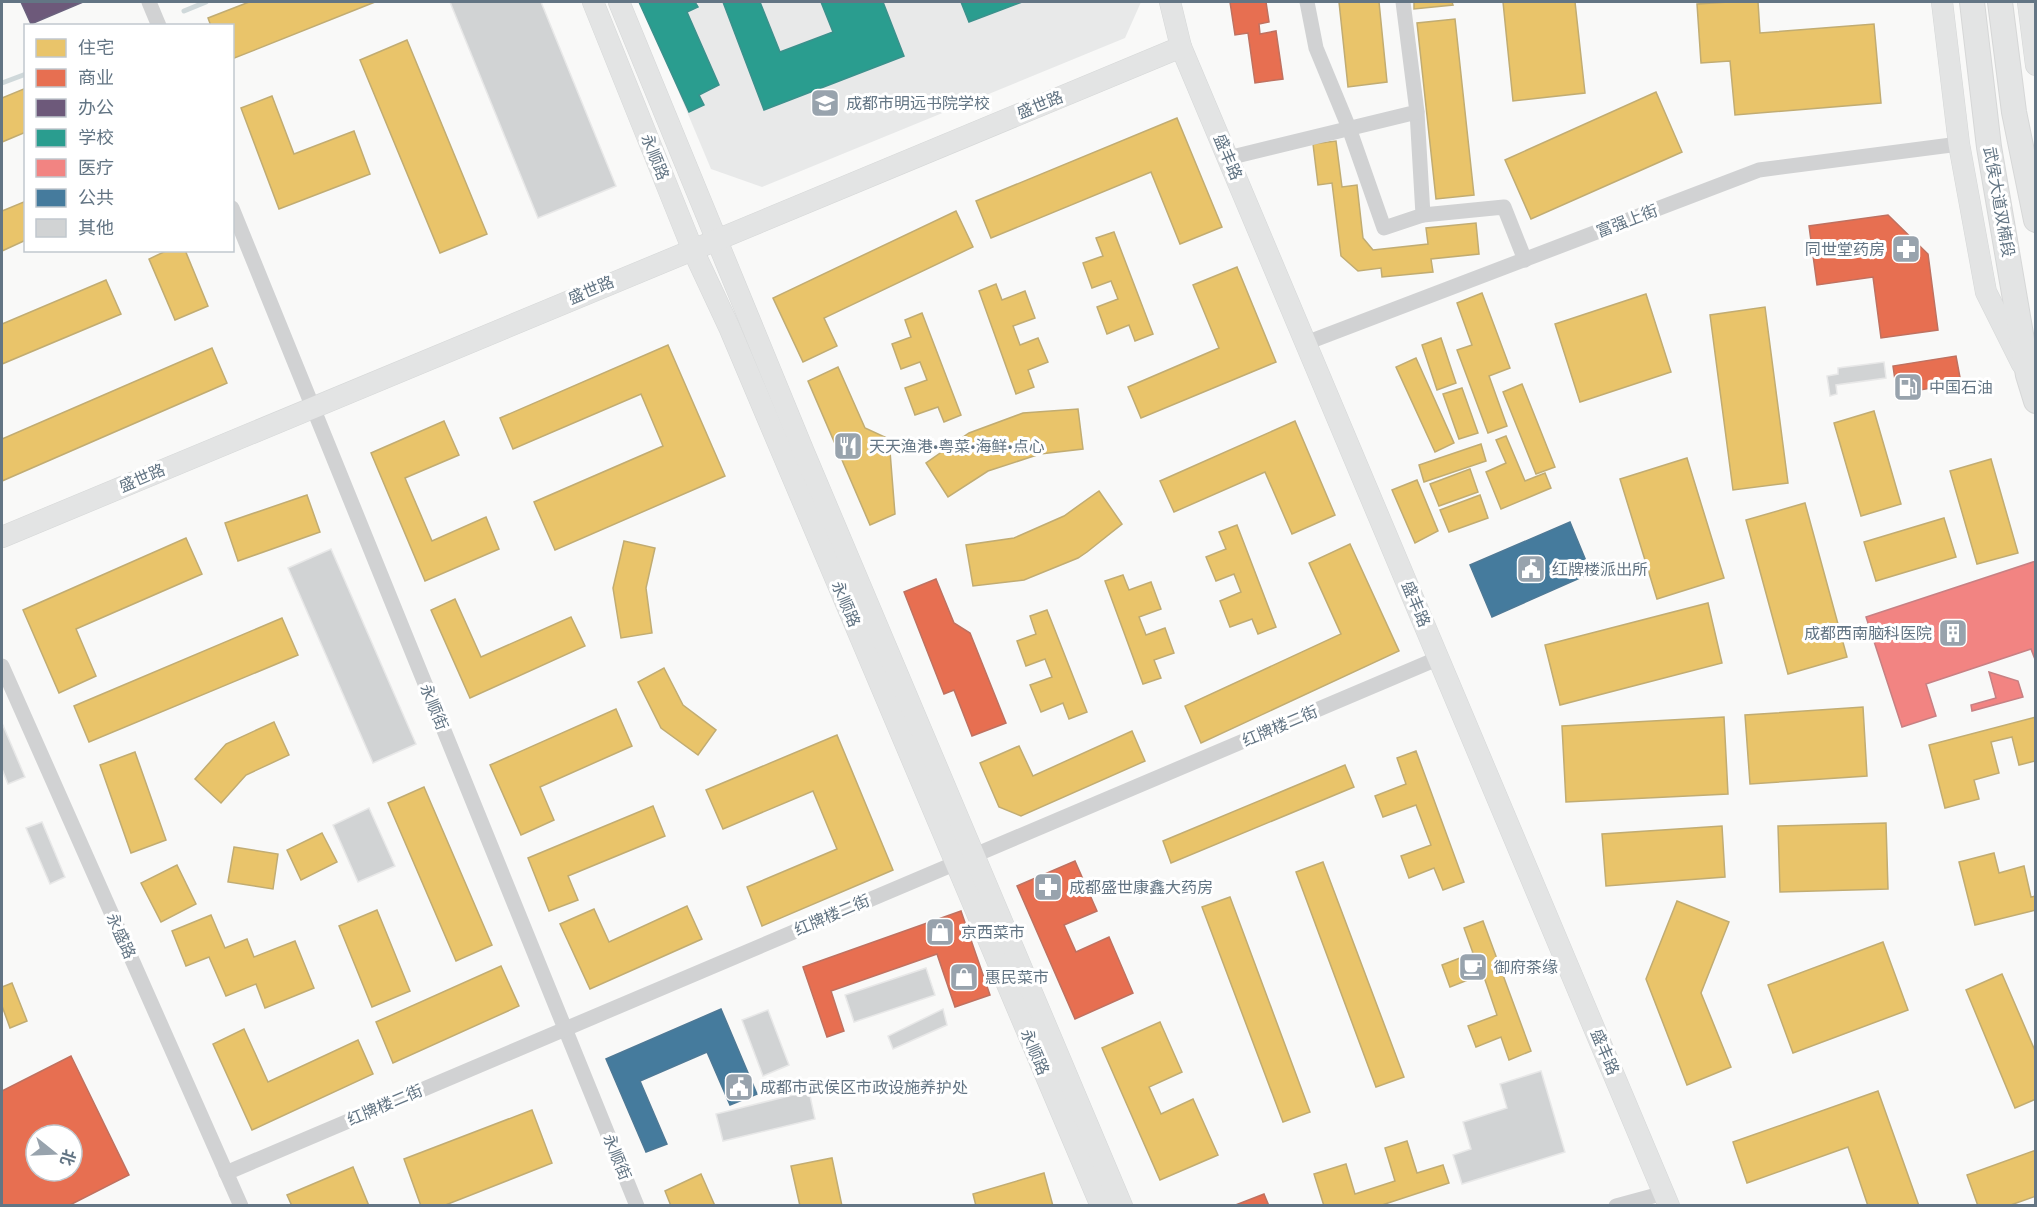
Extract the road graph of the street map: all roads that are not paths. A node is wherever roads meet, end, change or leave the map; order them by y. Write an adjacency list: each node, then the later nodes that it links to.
1 (149, 2): 11 (street)
2 (593, 2): 22 (main road, 永顺路)
3 (619, 2): 21 (main road)
4 (1170, 2): 12 (main road, 盛丰路)
5 (1307, 2): 15 (street)
6 (1403, 2): 14 (street)
7 (1942, 2): 16 (main road)
8 (1972, 2): 25 (main road, 武侯大道双楠段)
9 (2000, 2): 20 (main road, 武侯大道双楠段)
10 (2028, 2): 13 (main road)
11 (158, 24)
12 (1181, 47): 17 (main road, 盛丰路); 21 (main road, 盛世路)
13 (2036, 65)
14 (1417, 112): 15 (street); 19 (street)
15 (1349, 128): 17 (street); 19 (street)
16 (1959, 144): 23 (street, 富强上街); 25 (main road)
17 (1228, 158): 24 (main road, 盛丰路)
18 (234, 213): 27 (street, 永顺街)
19 (1424, 215): 23 (street)
20 (2036, 220)
21 (716, 238): 22 (main road, 盛世路); 31 (main road)
22 (692, 248): 27 (main road, 盛世路); 31 (main road, 永顺路)
23 (1525, 260): 24 (street, 富强上街)
24 (1306, 343): 29 (main road, 盛丰路)
25 (2028, 375): 26 (main road, 武侯大道双楠段)
26 (2036, 401)
27 (313, 406): 28 (main road, 盛世路); 32 (street, 永顺街)
28 (2, 537)
29 (1439, 658): 31 (street, 红牌楼二街); 34 (main road, 盛丰路)
30 (2, 666): 33 (street, 永盛路)
31 (964, 860): 32 (street, 红牌楼二街); 37 (main road, 永顺路); 38 (main road)
32 (565, 1029): 33 (street, 红牌楼二街); 36 (street, 永顺街)
33 (226, 1173): 35 (street, 永盛路)
34 (1667, 1199): 39 (street)
35 (241, 1206)
36 (636, 1206)
37 (1101, 1206)
38 (1122, 1206)
39 (1616, 1206)

